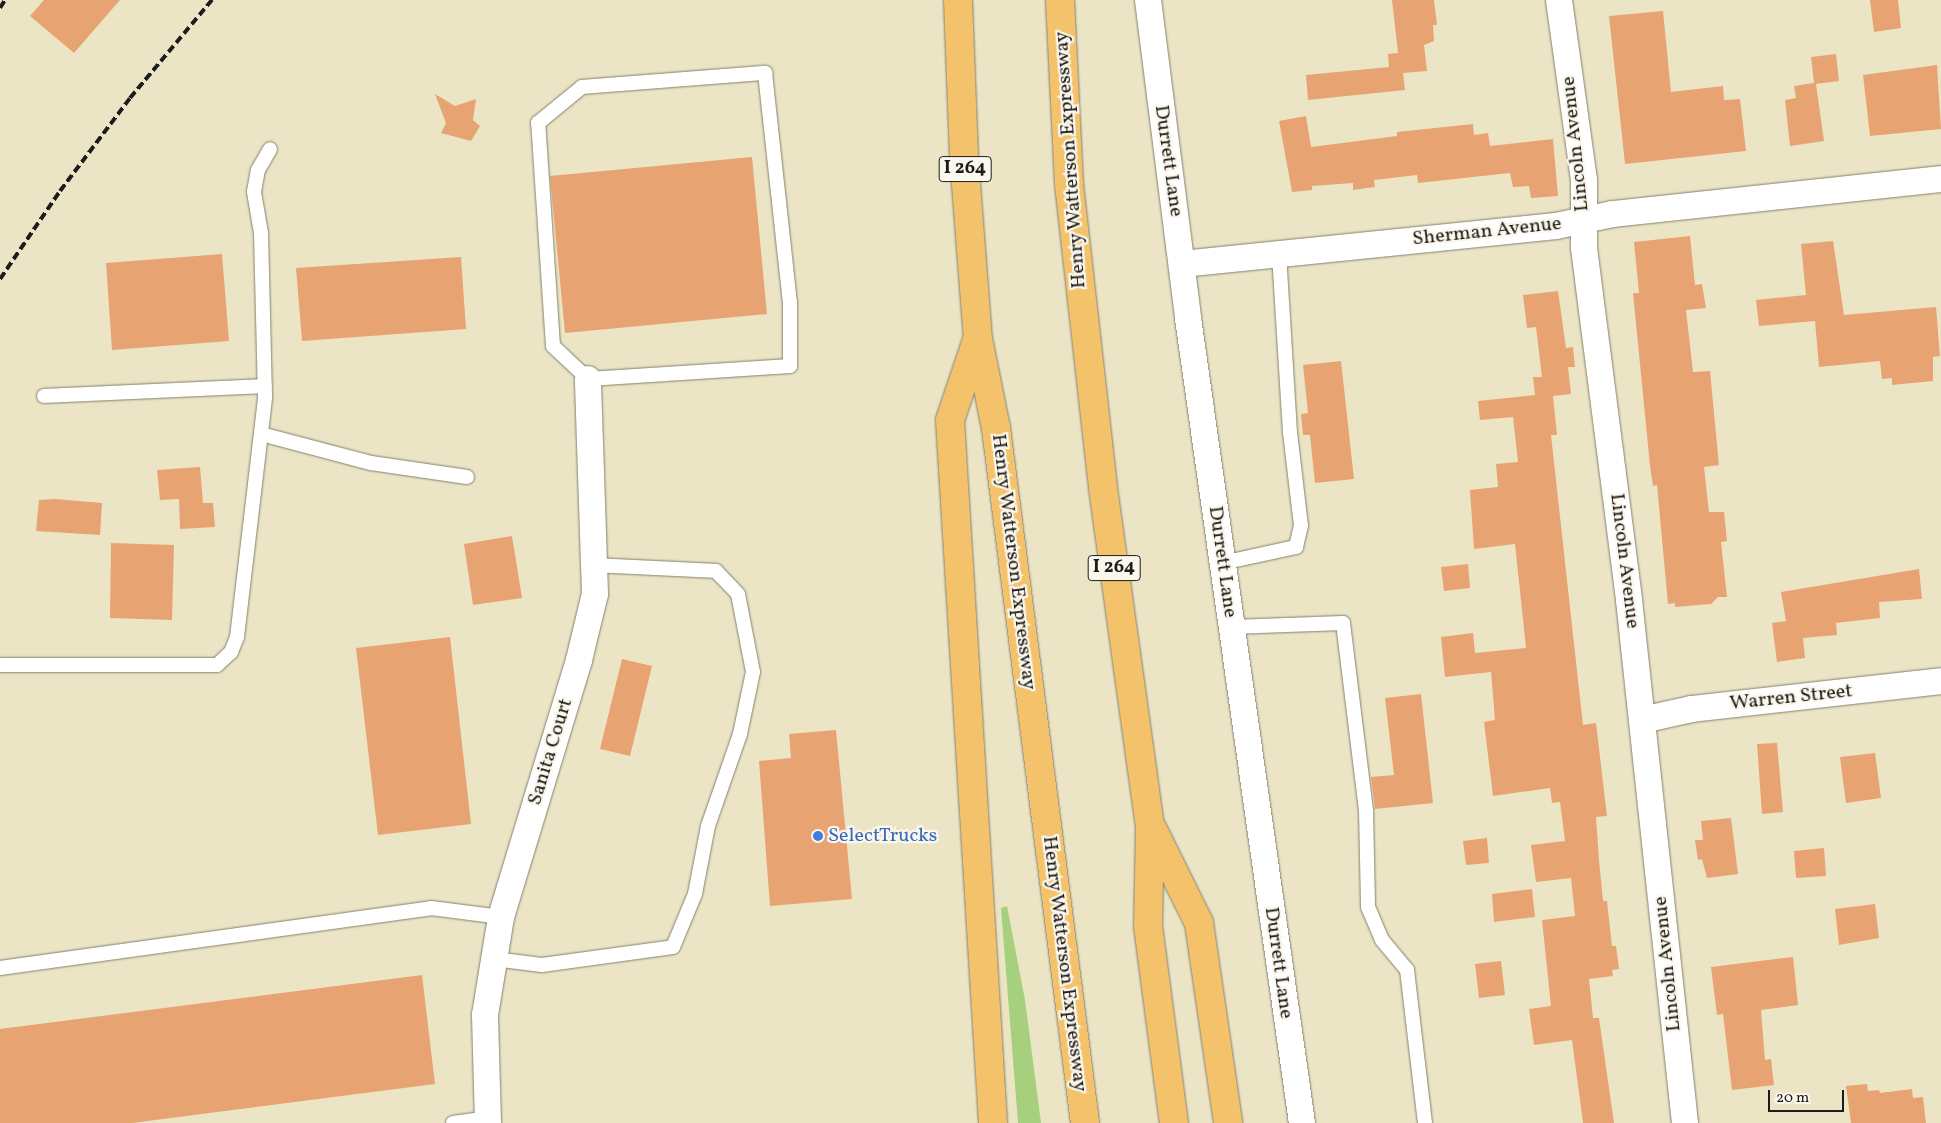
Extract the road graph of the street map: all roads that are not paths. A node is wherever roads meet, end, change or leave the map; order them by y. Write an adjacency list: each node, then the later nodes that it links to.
1 (958, 0): 10 (highway, Henry Watterson Expressway / I 264)
2 (1060, 0): 22 (highway, Henry Watterson Expressway / I 264)
3 (1148, 0): 9 (street, Durrett Lane)
4 (1559, 0): 7 (street, Lincoln Avenue)
5 (270, 149): 12 (lane)
6 (1941, 179): 7 (street, Sherman Avenue)
7 (1584, 221): 8 (street, Sherman Avenue); 21 (street, Lincoln Avenue)
8 (1279, 254): 9 (street, Sherman Avenue); 16 (lane)
9 (1182, 264): 16 (street, Durrett Lane)
10 (978, 339): 28 (highway); 29 (highway, Henry Watterson Expressway / I 264)
11 (588, 379): 11 (lane); 17 (street, Sanita Court)
12 (265, 386): 13 (lane); 14 (lane)
13 (44, 396)
14 (261, 434): 15 (lane); 19 (lane)
15 (466, 477)
16 (1222, 563): 18 (street, Durrett Lane)
17 (594, 565): 23 (street, Sanita Court); 24 (lane)
18 (1231, 627): 32 (street, Durrett Lane); 33 (lane)
19 (0, 665)
20 (1941, 681): 21 (street, Warren Street)
21 (1642, 720): 34 (street, Lincoln Avenue)
22 (1150, 825): 30 (highway, Henry Watterson Expressway / I 264); 31 (highway)
23 (501, 917): 24 (street, Sanita Court); 25 (lane)
24 (494, 959): 26 (street, Sanita Court)
25 (0, 968)
26 (488, 1121): 27 (lane)
27 (453, 1123)
28 (993, 1123)
29 (1085, 1123)
30 (1174, 1123)
31 (1228, 1123)
32 (1302, 1123)
33 (1424, 1123)
34 (1685, 1123)

